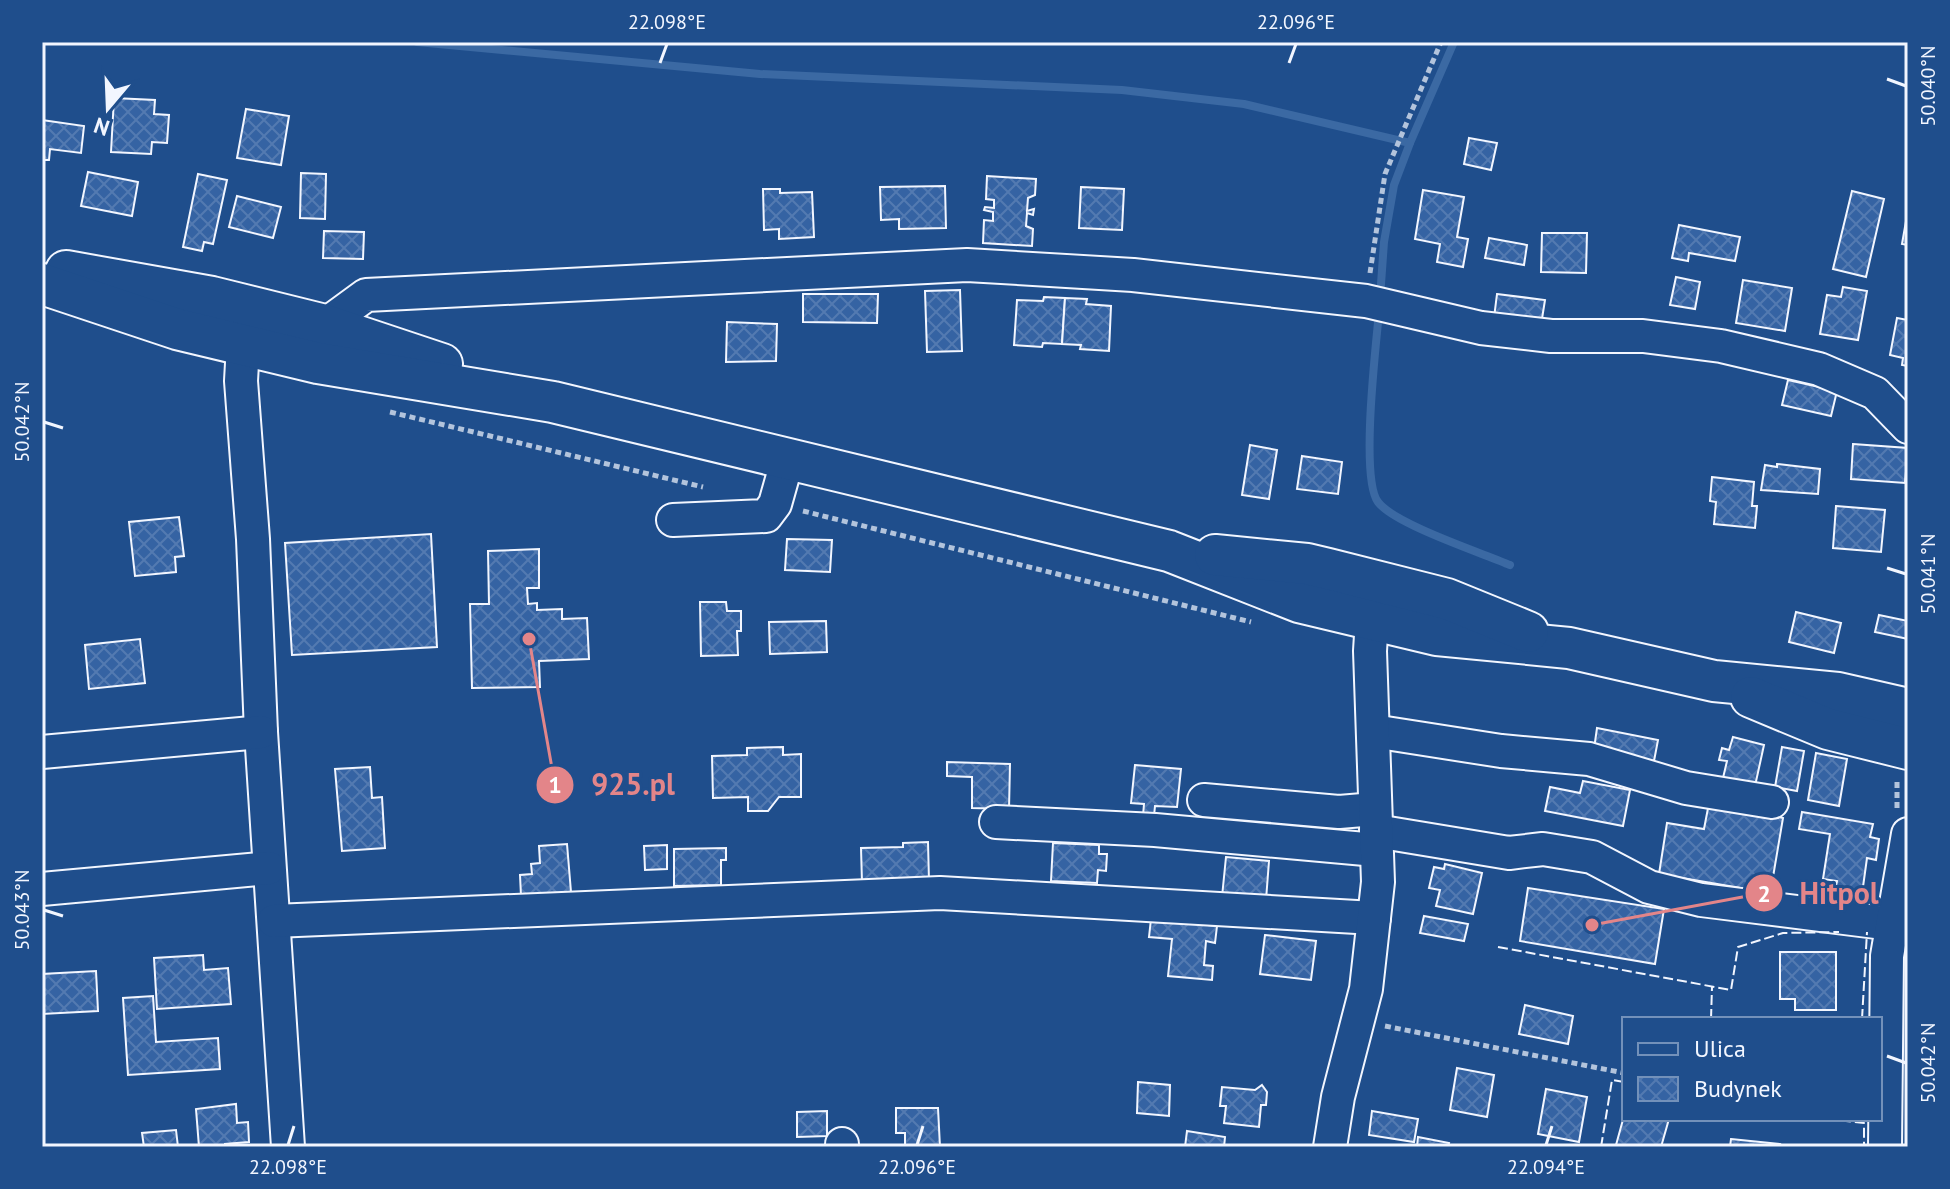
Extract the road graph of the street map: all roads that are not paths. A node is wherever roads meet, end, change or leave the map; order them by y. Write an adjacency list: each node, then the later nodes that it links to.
1 (42, 268): 3 (main road)
2 (42, 284): 5 (main road)
3 (212, 297): 4 (main road); 5 (street)
4 (316, 323): 5 (street); 6 (main road); 7 (street)
5 (243, 345): 6 (main road); 18 (street)
6 (553, 402): 8 (main road)
7 (1908, 427)
8 (788, 458): 9 (street); 10 (main road)
9 (673, 520)
10 (1169, 551): 11 (main road); 13 (main road)
11 (1328, 569): 12 (main road); 13 (street)
12 (1447, 599): 13 (street); 14 (main road)
13 (1372, 619): 14 (main road); 17 (street)
14 (1569, 648): 15 (main road)
15 (1714, 681): 16 (main road); 19 (main road)
16 (1900, 712)
17 (1373, 731): 22 (street); 24 (street)
18 (261, 732): 20 (street); 26 (street)
19 (1908, 749)
20 (42, 752)
21 (1204, 800): 24 (street)
22 (1772, 802)
23 (996, 822): 24 (street)
24 (1376, 830): 28 (street); 30 (street)
25 (1908, 834): 30 (street)
26 (269, 868): 27 (street); 29 (street)
27 (42, 889)
28 (1374, 918): 29 (street); 33 (street)
29 (274, 921): 32 (street)
30 (1892, 924): 31 (street)
31 (1883, 1102): 34 (street)
32 (288, 1147)
33 (1330, 1147)
34 (1885, 1147)

